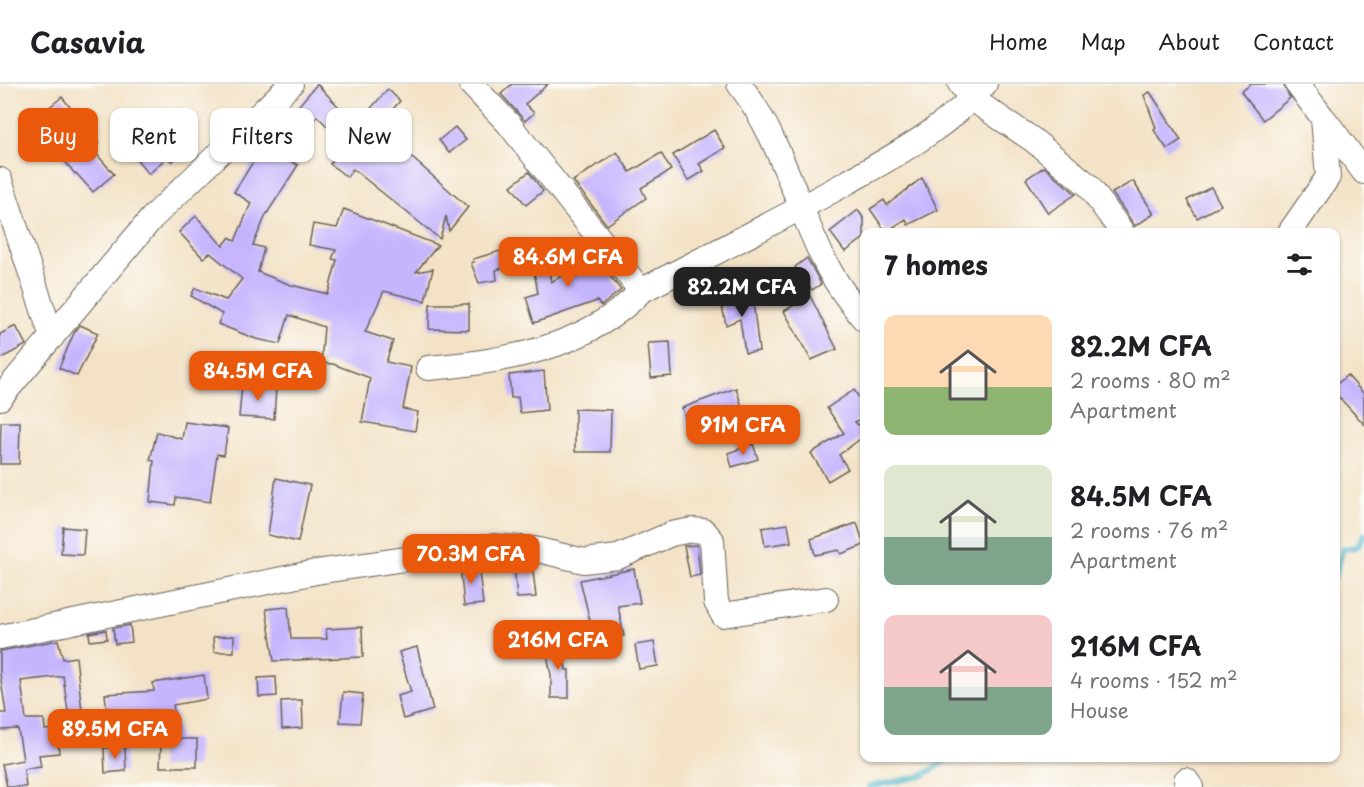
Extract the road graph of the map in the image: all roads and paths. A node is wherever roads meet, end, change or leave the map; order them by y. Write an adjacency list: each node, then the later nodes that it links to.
1 (291, 84): 14 (street)
2 (471, 84): 12 (street)
3 (739, 84): 9 (street)
4 (1297, 84): 6 (street)
5 (972, 89): 9 (street); 10 (street)
6 (1323, 118): 7 (street); 11 (street)
7 (1364, 172)
8 (0, 180): 14 (street)
9 (802, 207): 12 (street); 13 (street)
10 (1119, 228)
11 (1293, 228)
12 (641, 291): 15 (street)
13 (860, 314)
14 (52, 337): 16 (street)
15 (428, 368)
16 (0, 398)
17 (826, 599): 18 (street)
18 (0, 637)

